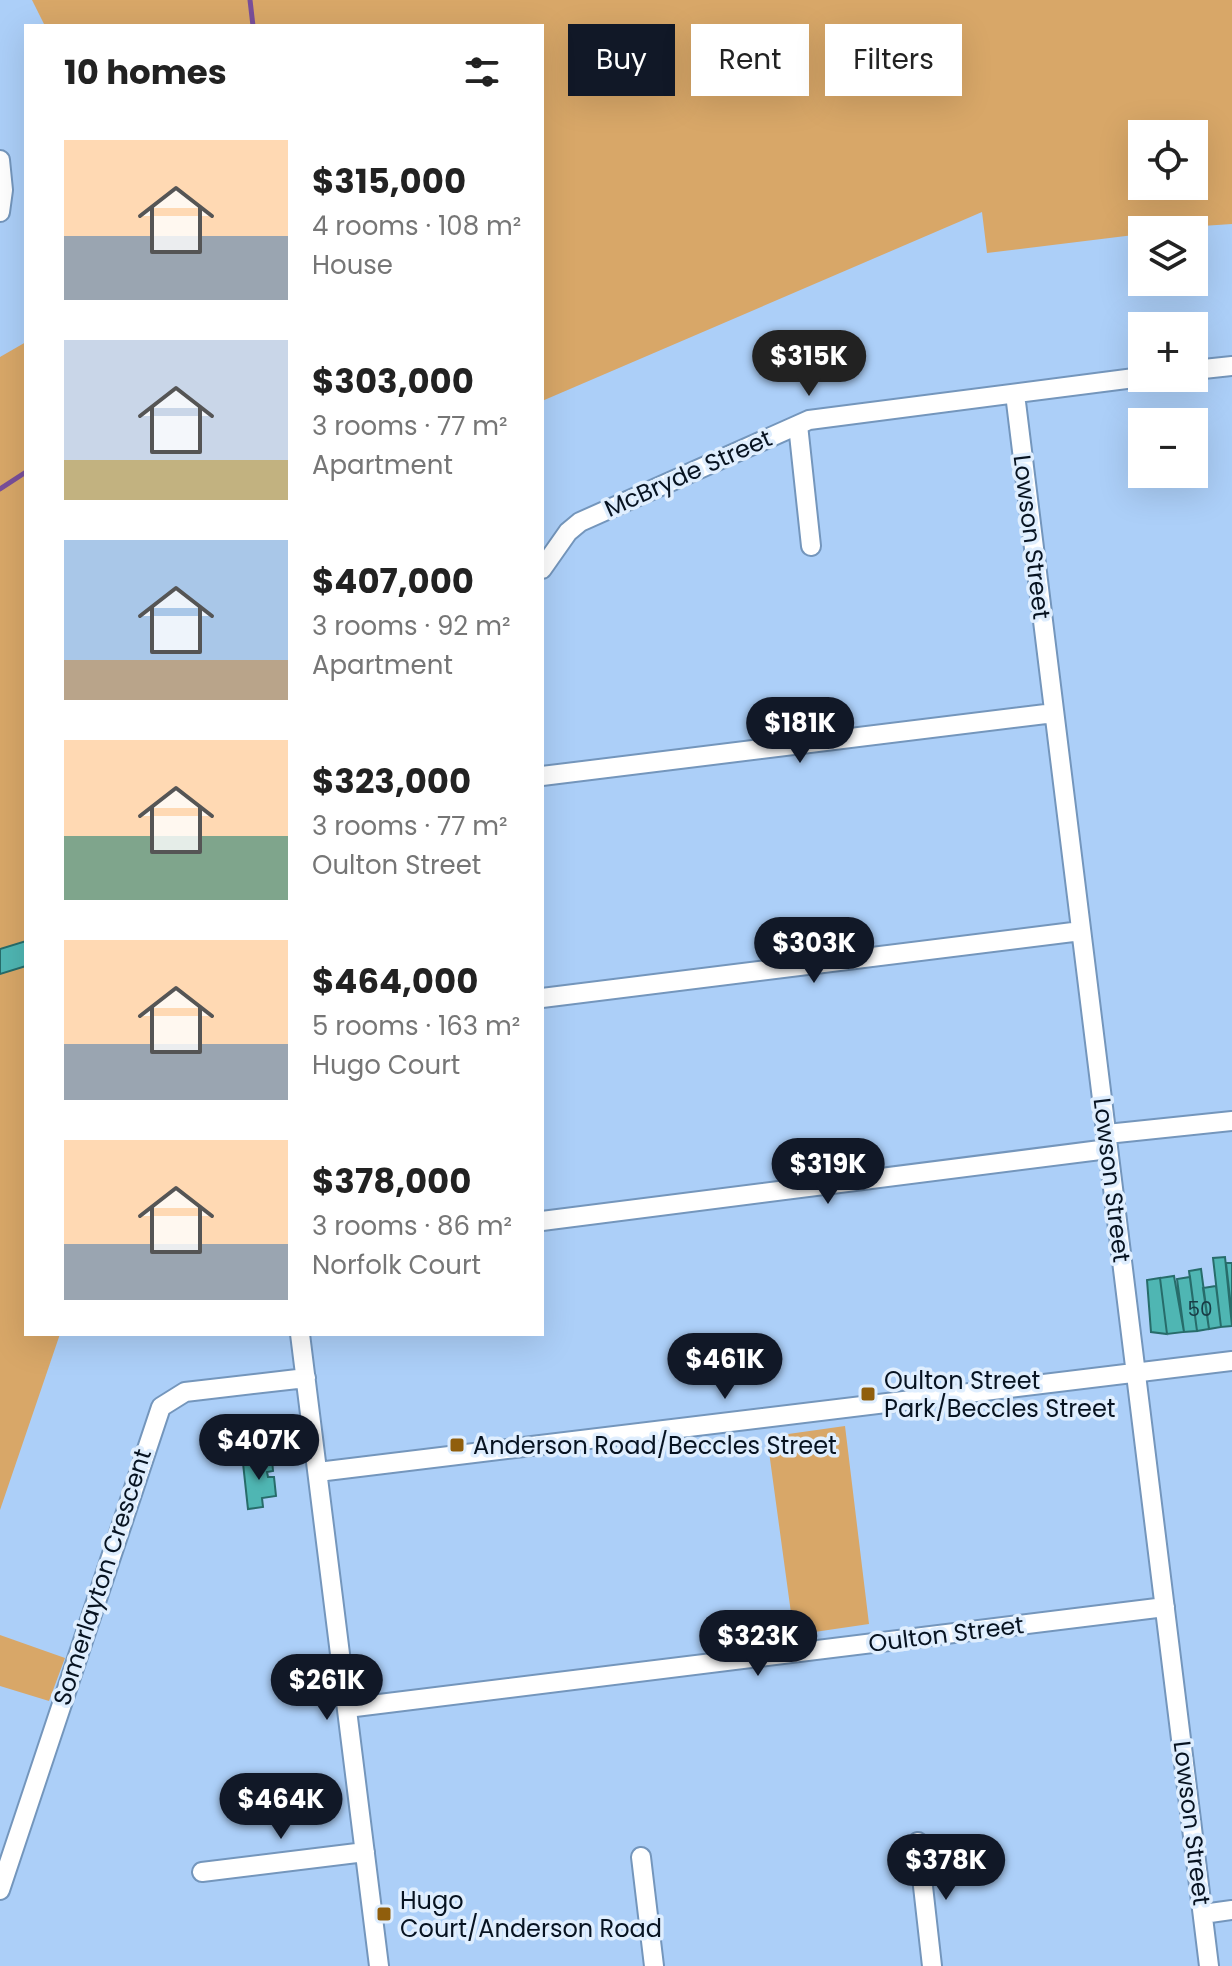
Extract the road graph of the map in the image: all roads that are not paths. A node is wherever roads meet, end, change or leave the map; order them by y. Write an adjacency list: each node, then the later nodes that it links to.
1 (0, 160): 2 (street)
2 (0, 212)
3 (1232, 366): 4 (street)
4 (1208, 369)
5 (1128, 379): 6 (street, McBryde Street)
6 (1015, 394): 7 (street, McBryde Street); 10 (street, Lowson Street)
7 (798, 425): 8 (street); 9 (street, McBryde Street)
8 (811, 546)
9 (544, 566)
10 (1054, 713): 11 (street); 12 (street, Lowson Street)
11 (544, 776)
12 (1081, 931): 13 (street); 15 (street, Lowson Street)
13 (544, 998)
14 (1232, 1121): 15 (street)
15 (1108, 1142): 16 (street); 19 (street, Lowson Street)
16 (544, 1221)
17 (300, 1336): 20 (street)
18 (1232, 1361): 19 (street)
19 (1136, 1372): 21 (street); 22 (street, Lowson Street)
20 (306, 1378): 21 (street); 28 (street, Somerlayton Crescent)
21 (318, 1472): 23 (street)
22 (1165, 1607): 23 (street, Oulton Street); 30 (street, Lowson Street)
23 (347, 1708): 25 (street)
24 (918, 1842): 33 (street)
25 (365, 1852): 27 (street); 31 (street)
26 (641, 1857): 32 (street)
27 (202, 1872)
28 (0, 1890)
29 (1232, 1910): 30 (street)
30 (1203, 1914): 34 (street, Lowson Street)
31 (379, 1966)
32 (654, 1966)
33 (932, 1966)
34 (1209, 1966)

